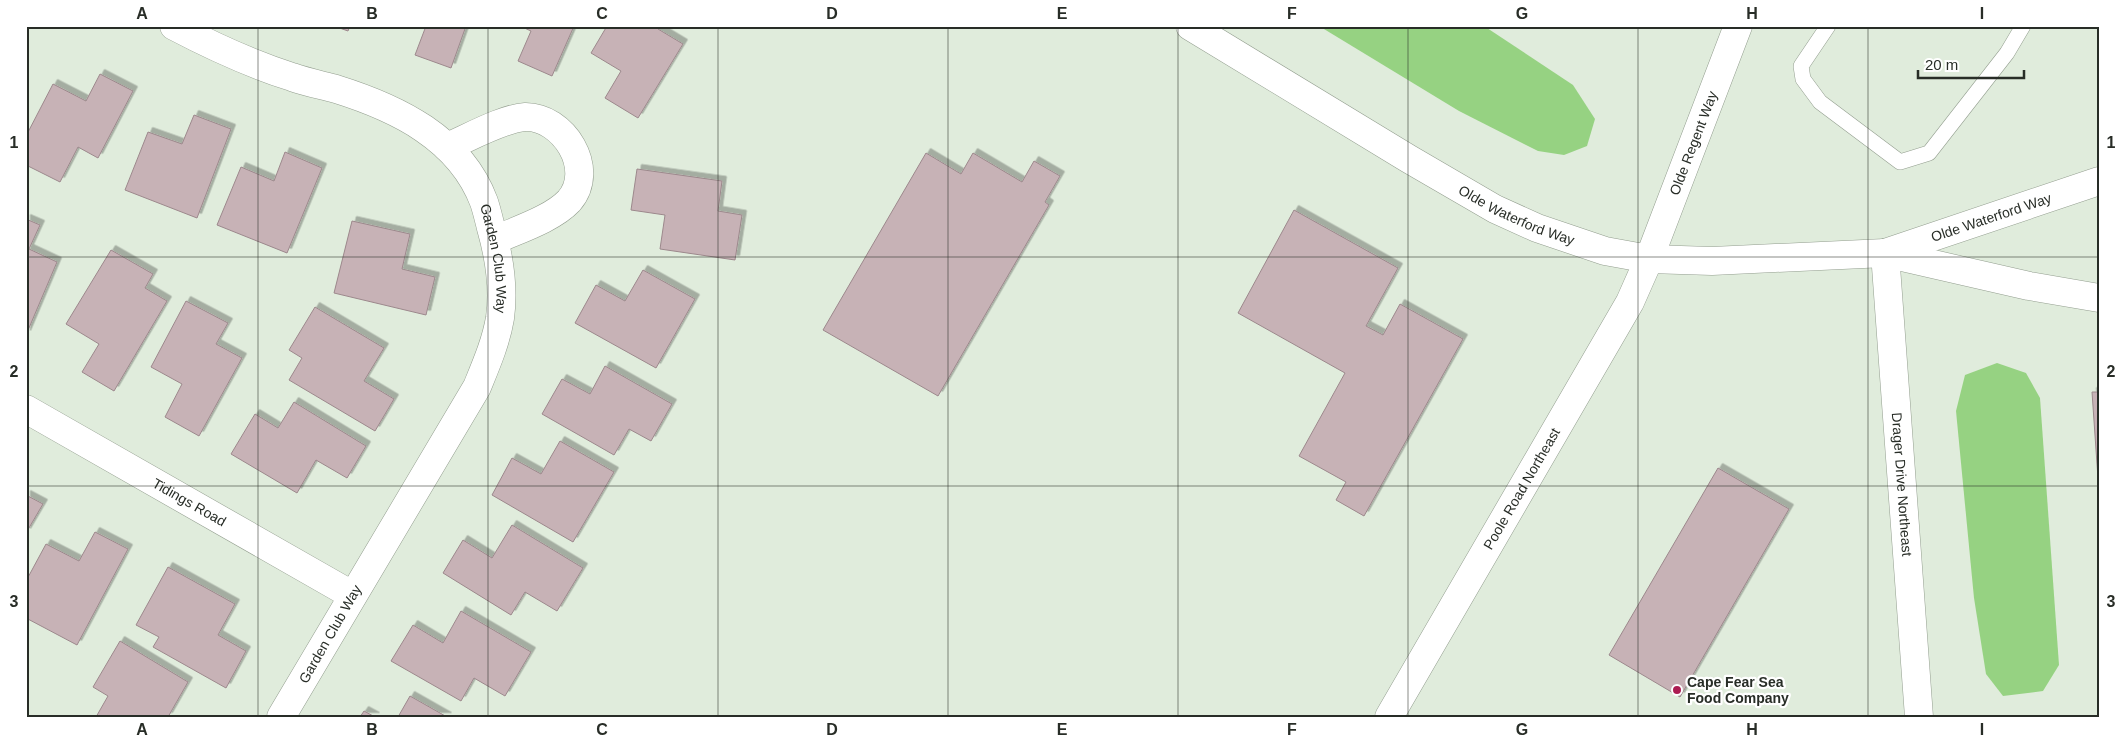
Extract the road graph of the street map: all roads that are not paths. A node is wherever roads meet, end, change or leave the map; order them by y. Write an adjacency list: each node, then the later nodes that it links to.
1 (174, 26): 6 (street, Garden Club Way)
2 (1190, 26): 10 (street, Olde Waterford Way)
3 (1738, 26): 10 (street, Olde Regent Way)
4 (1828, 26): 5 (lane)
5 (2023, 26)
6 (447, 147): 8 (street, Garden Club Way); 8 (street)
7 (2099, 181): 9 (street, Olde Waterford Way)
8 (495, 240): 13 (street, Garden Club Way)
9 (1885, 253): 10 (street, Olde Waterford Way); 11 (street, Olde Waterford Way); 16 (street, Drager Drive Northeast)
10 (1649, 258): 15 (street, Poole Road Northeast)
11 (2099, 298)
12 (26, 409): 13 (street, Tidings Road)
13 (352, 595): 14 (street, Garden Club Way)
14 (281, 717)
15 (1389, 717)
16 (1919, 717)

